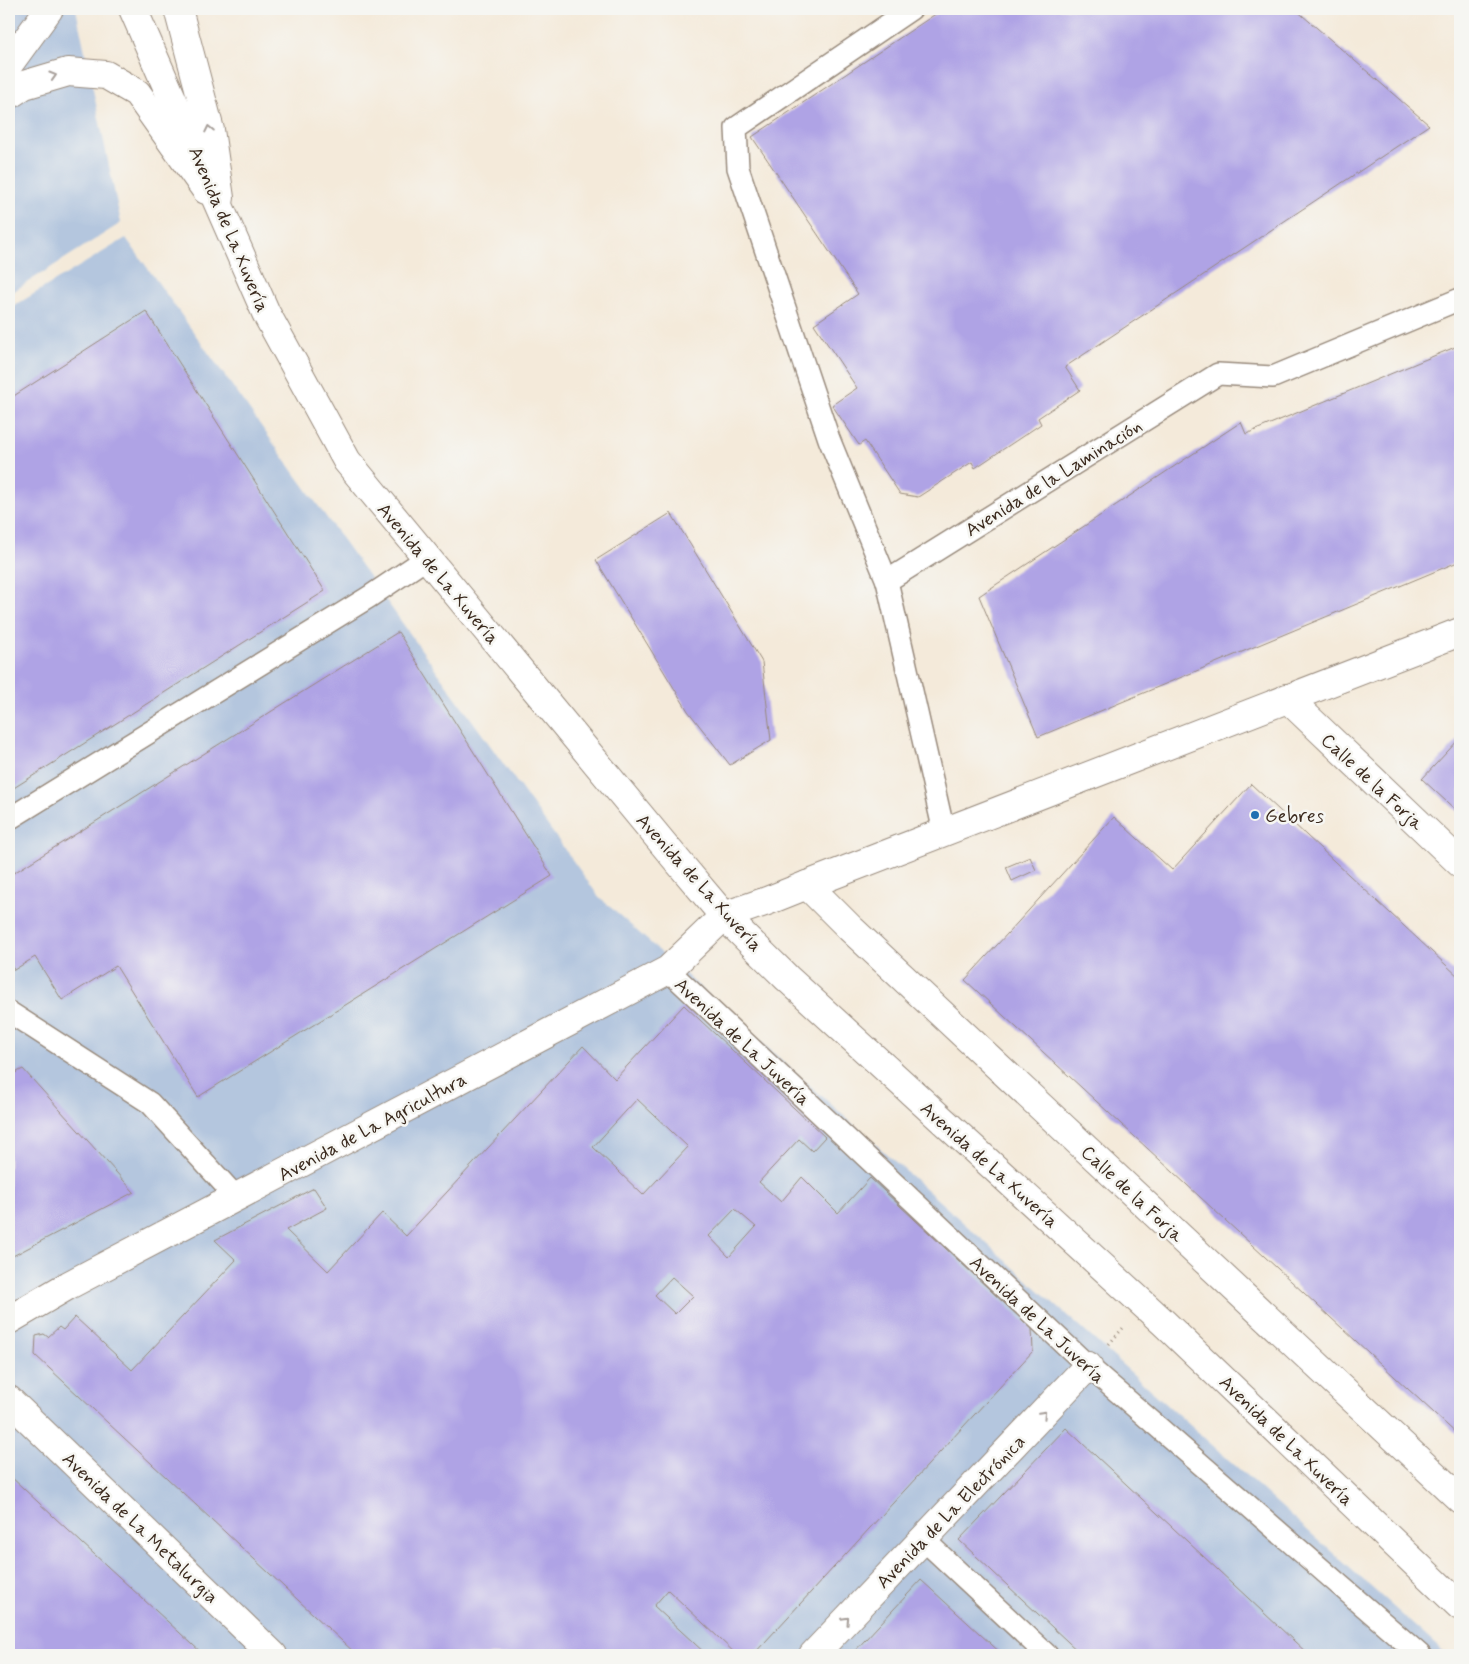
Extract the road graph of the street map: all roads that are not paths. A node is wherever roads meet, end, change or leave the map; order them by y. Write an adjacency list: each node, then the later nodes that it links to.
1 (49, 9): 5 (street)
2 (134, 9): 7 (street, Avenida de La Xuvería)
3 (178, 9): 7 (street, one-way to 3)
4 (911, 9): 10 (lane)
5 (9, 64)
6 (9, 95): 7 (street, one-way to 7)
7 (222, 212): 9 (street, Avenida de La Xuvería)
8 (1460, 299): 10 (lane, Avenida de la Laminación)
9 (426, 558): 13 (lane); 17 (street, Avenida de La Xuvería)
10 (887, 581): 14 (lane)
11 (1460, 632): 12 (street)
12 (1287, 698): 14 (street); 15 (street, Calle de la Forja)
13 (9, 819)
14 (944, 832): 16 (street)
15 (1460, 863)
16 (807, 885): 17 (street); 24 (street, Calle de la Forja)
17 (724, 916): 18 (street, Avenida de La Agricultura); 26 (street, Avenida de La Xuvería)
18 (668, 970): 20 (street, Avenida de La Agricultura); 22 (lane, Avenida de La Juvería)
19 (9, 1012): 20 (lane)
20 (236, 1197): 21 (street, Avenida de La Agricultura)
21 (9, 1320)
22 (1088, 1366): 25 (street, Avenida de La Electrónica, one-way to 22); 30 (lane, Avenida de La Juvería)
23 (9, 1400): 27 (street, Avenida de La Metalurgia)
24 (1460, 1499)
25 (923, 1539): 28 (street, Avenida de La Electrónica, one-way to 25); 29 (lane)
26 (1460, 1606)
27 (273, 1655)
28 (813, 1655)
29 (1047, 1655)
30 (1420, 1655)

